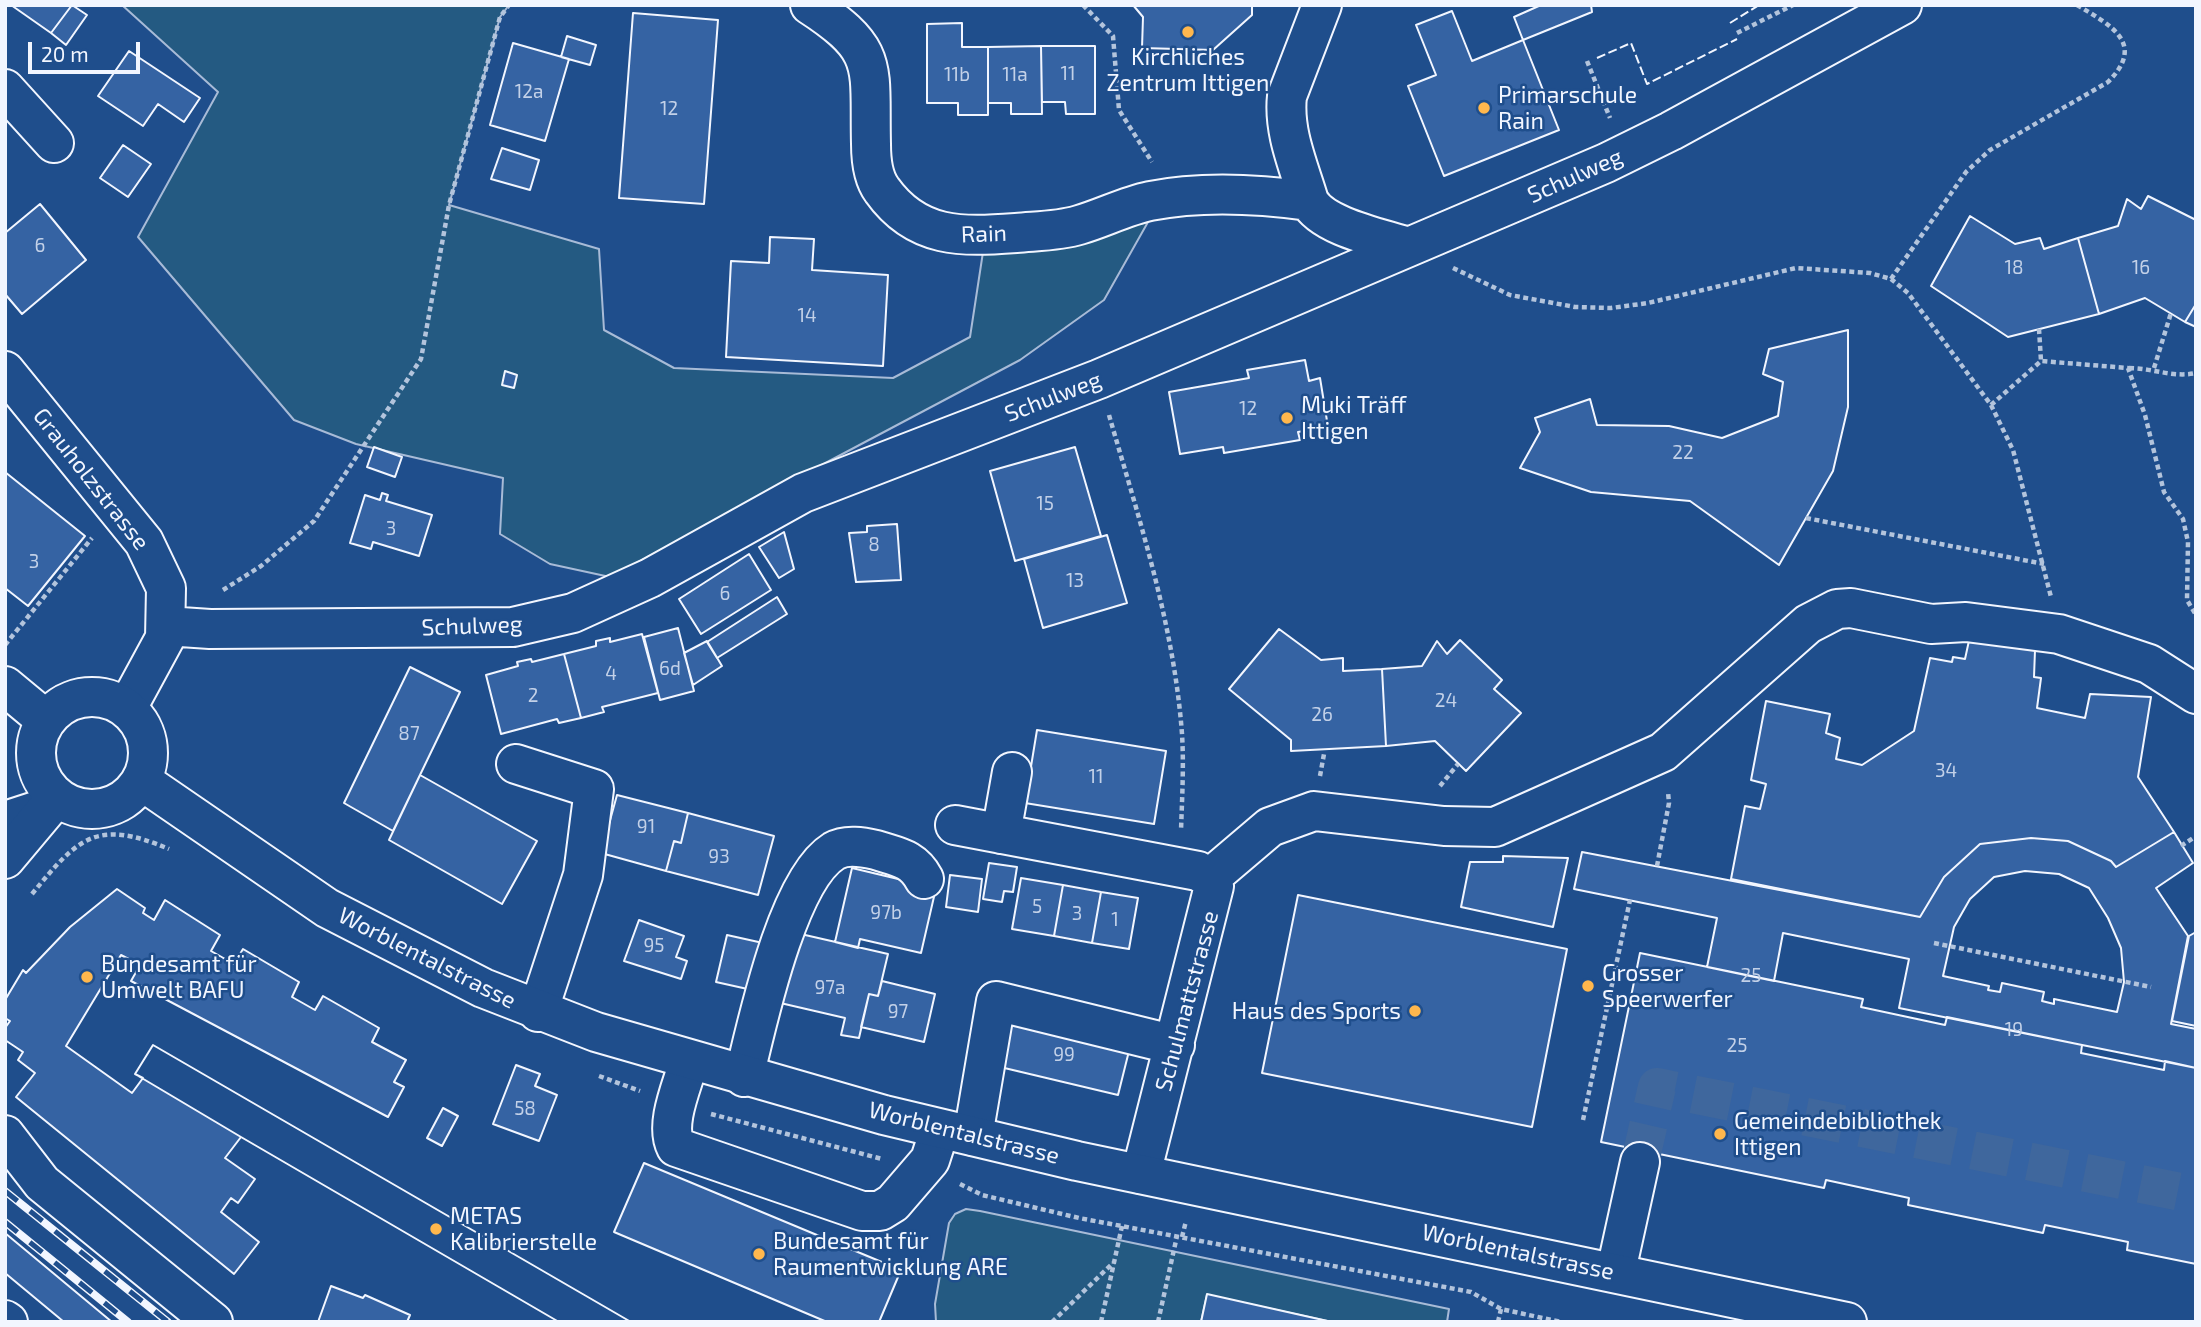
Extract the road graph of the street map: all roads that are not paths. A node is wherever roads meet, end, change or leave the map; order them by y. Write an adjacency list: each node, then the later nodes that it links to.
1 (810, 5): 6 (street, Rain)
2 (1322, 5): 6 (street)
3 (1902, 5): 7 (street, Schulweg)
4 (5, 89): 5 (street)
5 (54, 143)
6 (1309, 201): 7 (street)
7 (1408, 247): 9 (street, Schulweg)
8 (5, 371): 9 (street, Grauholzstrasse)
9 (166, 626): 12 (street, Grauholzstrasse)
10 (5, 687): 13 (street)
11 (2196, 694): 22 (street)
12 (127, 708): 13 (street); 16 (street)
13 (46, 720): 17 (street)
14 (516, 764): 24 (street)
15 (1012, 772): 20 (street)
16 (142, 781): 17 (street); 24 (street, Worblentalstrasse)
17 (52, 802): 18 (street); 21 (street)
18 (5, 821)
19 (955, 825): 20 (street)
20 (1002, 834): 22 (street)
21 (5, 859)
22 (1195, 872): 25 (street, Schulmattstrasse)
23 (924, 879): 27 (street)
24 (538, 1012): 26 (street, Worblentalstrasse)
25 (1175, 1045): 28 (street); 31 (street, Schulmattstrasse)
26 (689, 1061): 27 (street, Worblentalstrasse); 28 (street)
27 (744, 1077): 28 (street, Worblentalstrasse)
28 (956, 1132): 31 (street, Worblentalstrasse)
29 (5, 1135): 33 (street)
30 (1640, 1162): 32 (street)
31 (1141, 1174): 32 (street, Worblentalstrasse)
32 (1616, 1272): 34 (street, Worblentalstrasse)
33 (213, 1322)
34 (1847, 1322)

